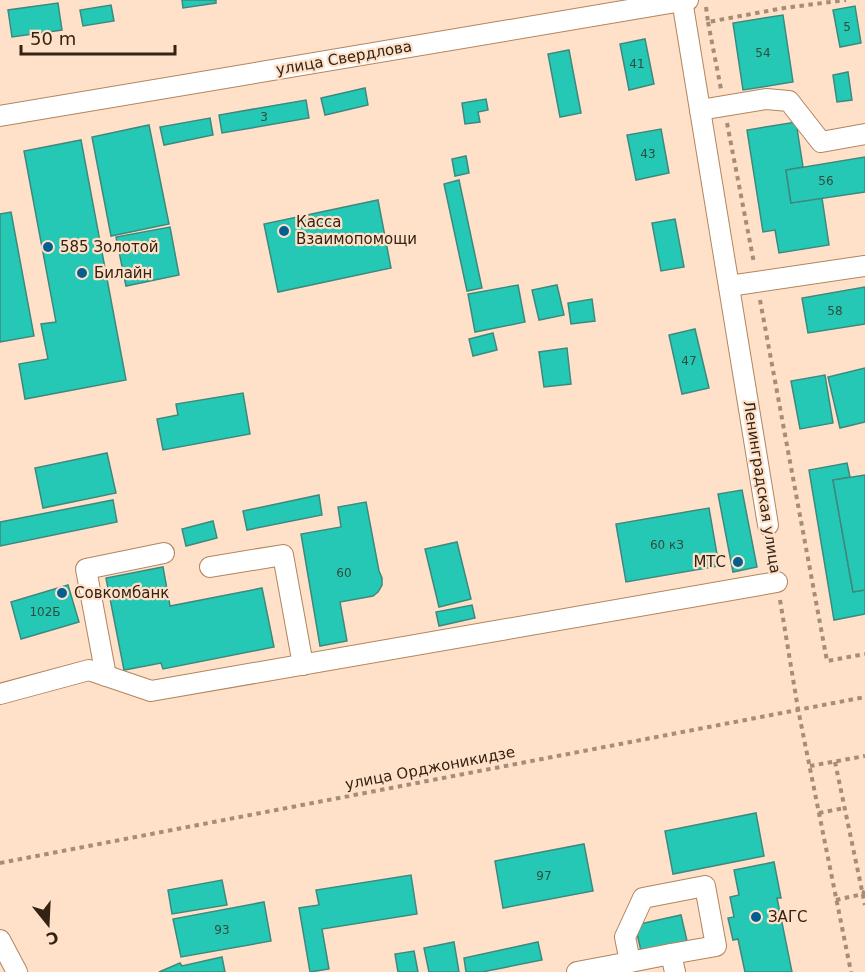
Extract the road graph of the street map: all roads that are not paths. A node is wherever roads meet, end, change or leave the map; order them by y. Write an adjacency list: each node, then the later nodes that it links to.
1 (684, 0): 2 (street, Ленинградская улица); 3 (street, улица Свердлова)
2 (700, 110): 4 (street); 6 (street, Ленинградская улица)
3 (0, 116)
4 (865, 134)
5 (865, 266): 6 (street)
6 (729, 286): 7 (street, Ленинградская улица)
7 (768, 525)
8 (164, 553): 12 (street)
9 (210, 567): 11 (street)
10 (777, 582): 11 (street)
11 (303, 665): 12 (street)
12 (106, 676): 13 (street)
13 (0, 694)
14 (0, 940): 17 (street)
15 (630, 962): 16 (street); 16 (street); 18 (street)
16 (673, 963)
17 (17, 972)
18 (577, 972)

